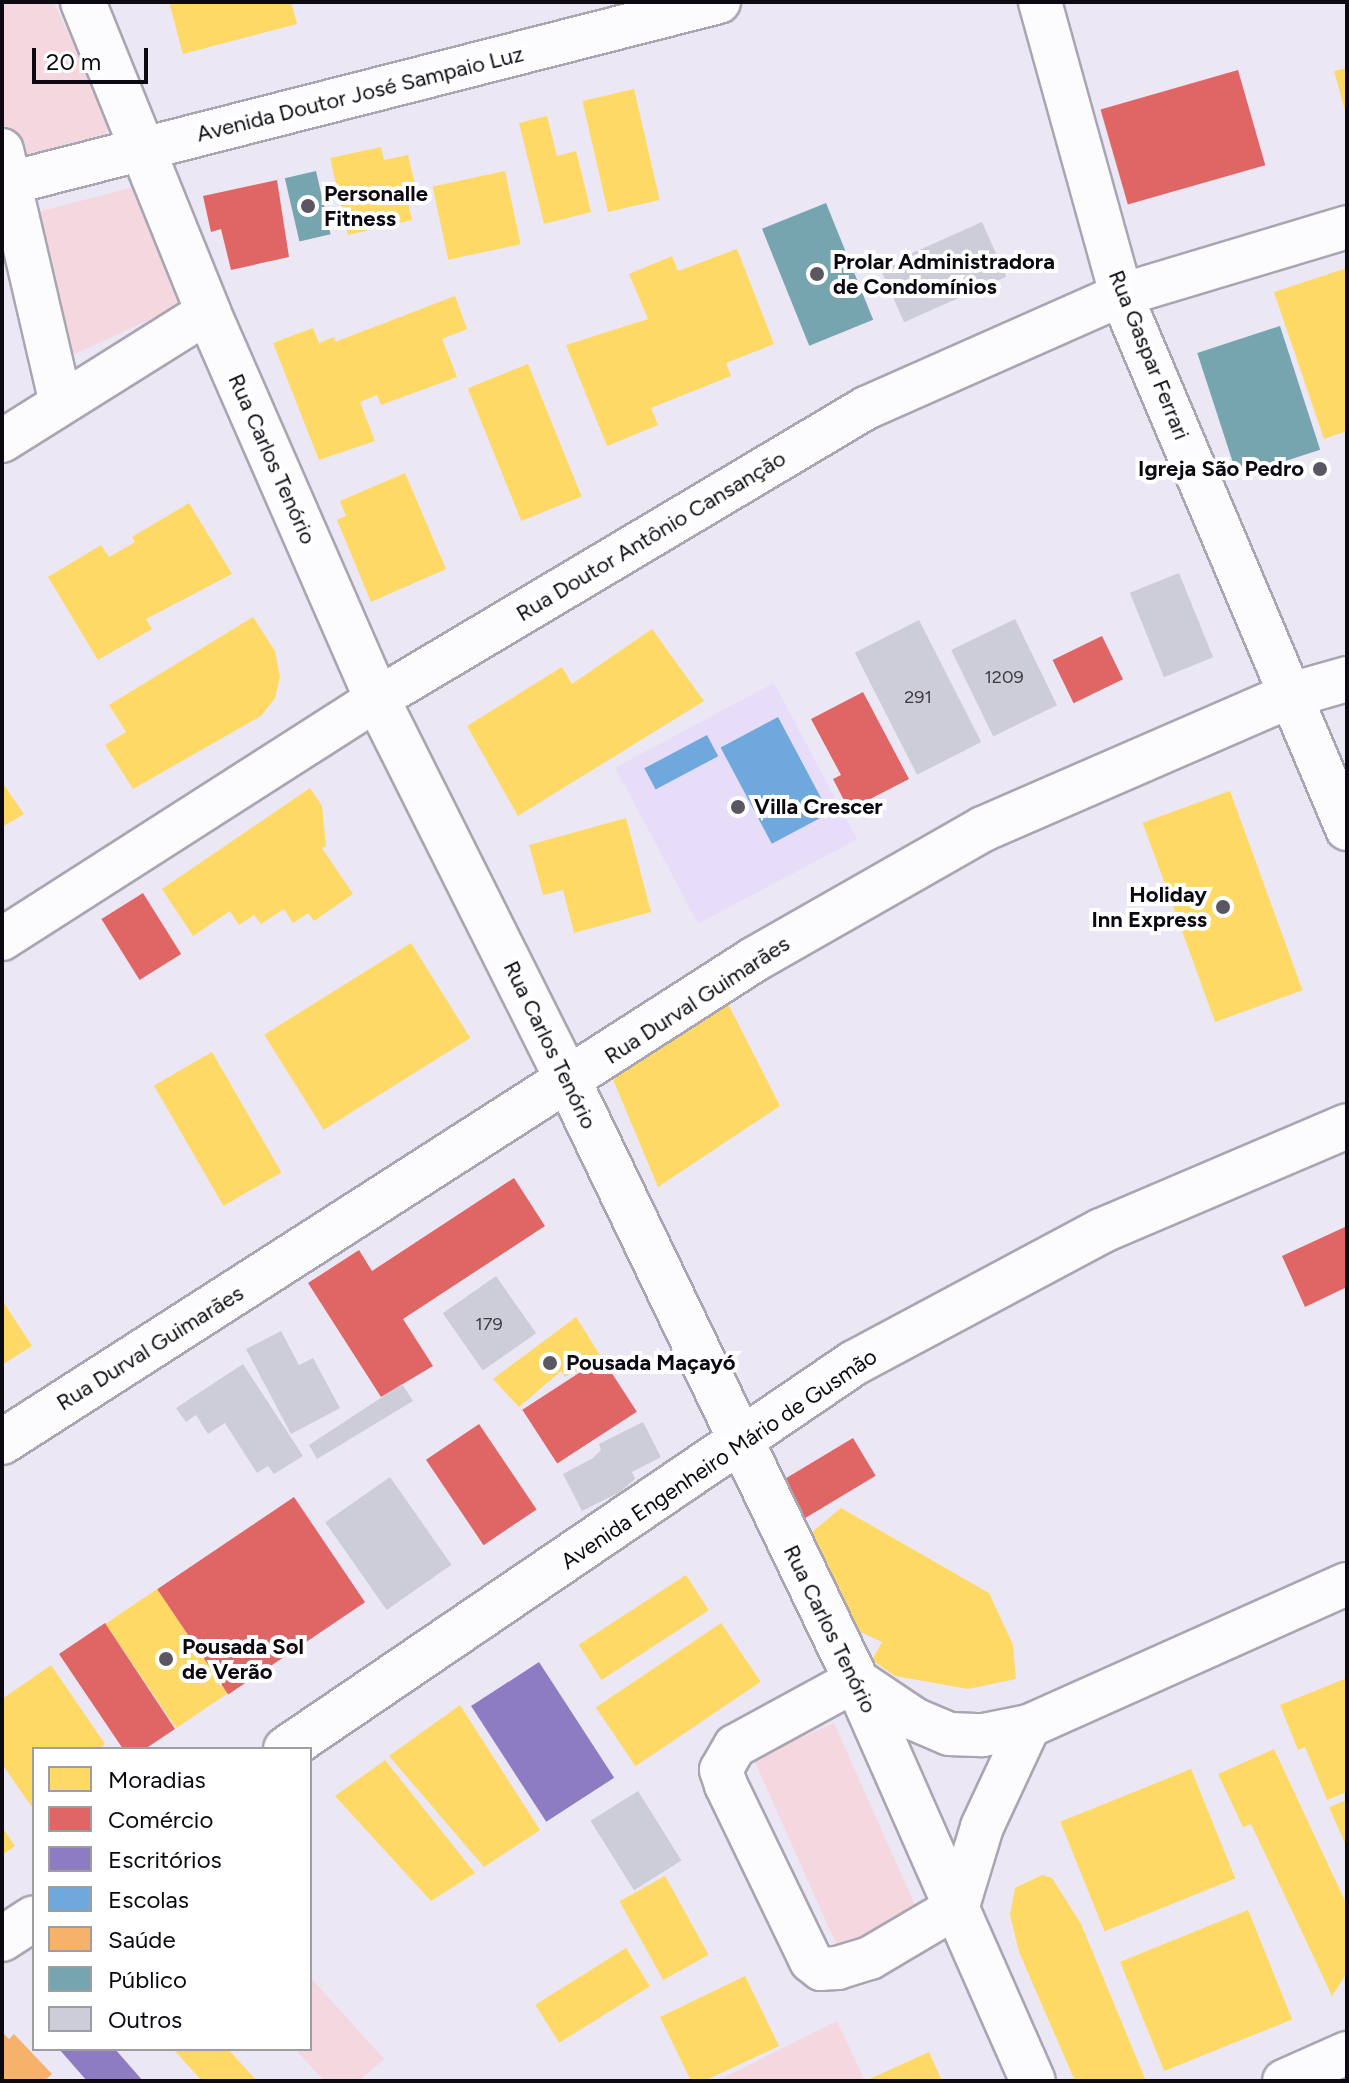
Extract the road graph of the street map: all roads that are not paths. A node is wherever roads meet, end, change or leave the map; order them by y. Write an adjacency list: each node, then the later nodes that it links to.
1 (83, 2): 4 (street, Rua Carlos Tenório)
2 (719, 2): 4 (street, Avenida Doutor José Sampaio Luz)
3 (1040, 2): 7 (street, Rua Gaspar Ferrari)
4 (146, 148): 5 (street, Avenida Doutor José Sampaio Luz); 8 (street, Rua Carlos Tenório)
5 (5, 173): 9 (street)
6 (1347, 227): 7 (street, Rua Doutor Antônio Cansanção)
7 (1121, 295): 12 (street, Rua Gaspar Ferrari); 13 (street, Rua Doutor Antônio Cansanção)
8 (208, 312): 9 (street); 13 (street, Rua Carlos Tenório)
9 (61, 403): 10 (street)
10 (2, 441)
11 (1347, 679): 12 (street, Rua Durval Guimarães)
12 (1291, 695): 14 (street, Rua Gaspar Ferrari); 16 (street, Rua Durval Guimarães)
13 (377, 699): 15 (street, Rua Doutor Antônio Cansanção); 16 (street, Rua Carlos Tenório)
14 (1347, 829)
15 (2, 939)
16 (569, 1082): 18 (street, Rua Durval Guimarães); 19 (street, Rua Carlos Tenório)
17 (1347, 1126): 19 (street, Avenida Engenheiro Mário de Gusmão)
18 (2, 1442)
19 (740, 1445): 21 (street, Rua Carlos Tenório); 23 (street, Avenida Engenheiro Mário de Gusmão)
20 (1347, 1584): 22 (street)
21 (856, 1680): 22 (street); 24 (street, Rua Carlos Tenório); 24 (street)
22 (1029, 1726): 24 (street)
23 (289, 1747)
24 (958, 1906): 28 (street, Rua Carlos Tenório)
25 (32, 1919): 26 (street)
26 (2, 1939)
27 (1347, 2053): 29 (street)
28 (1033, 2081)
29 (1284, 2081)

